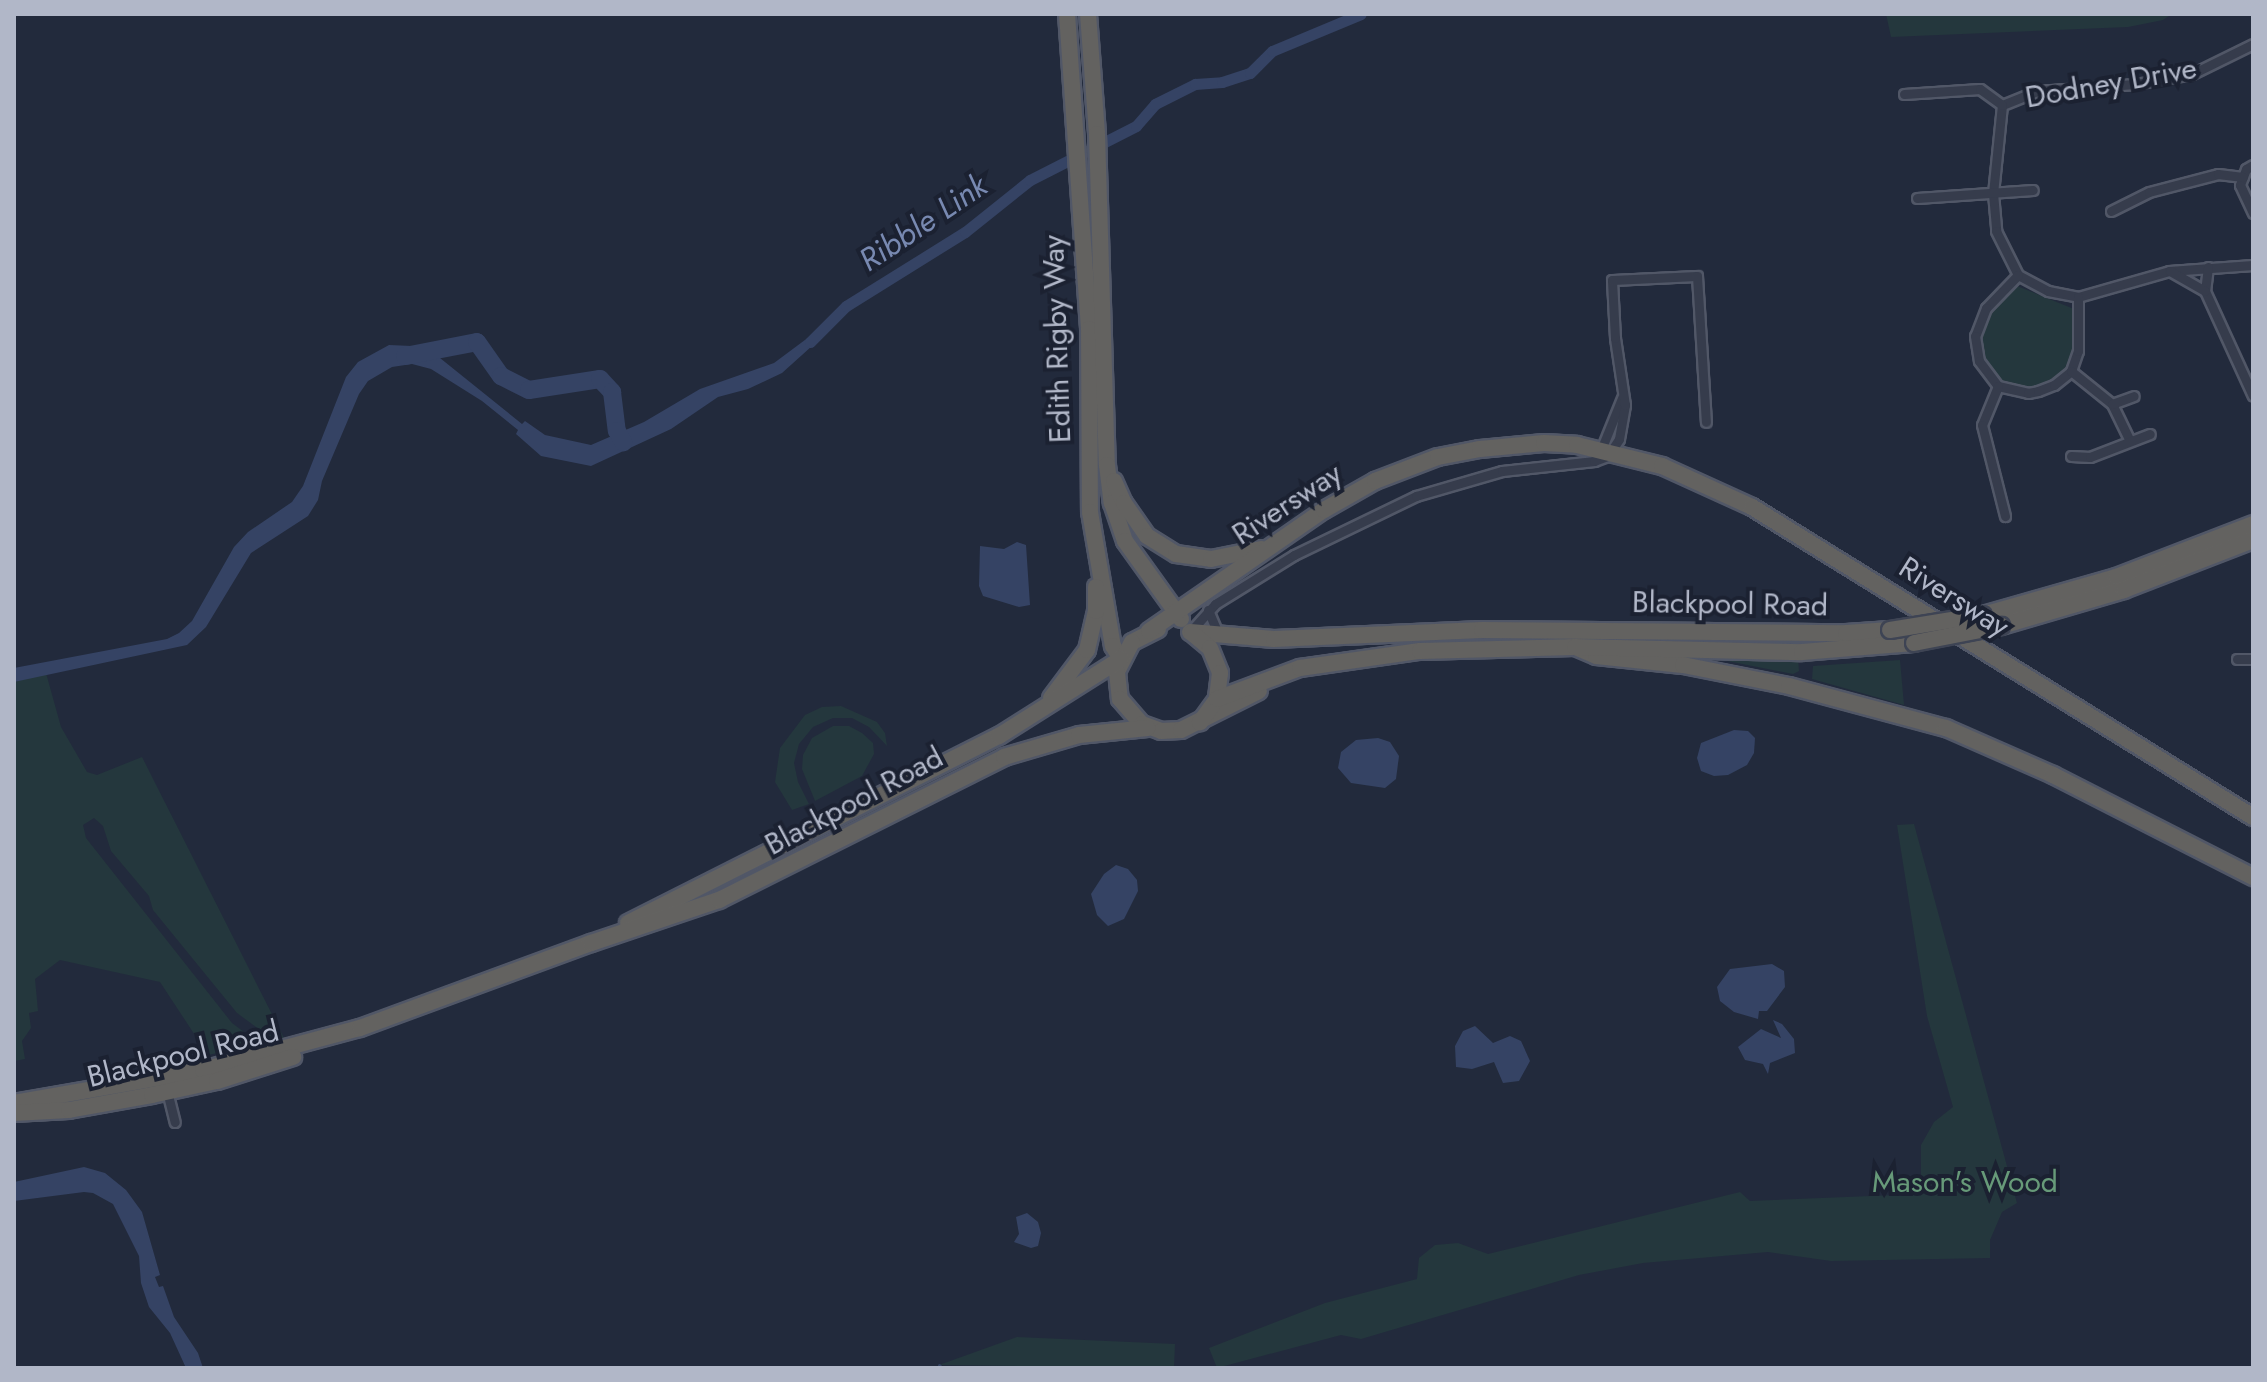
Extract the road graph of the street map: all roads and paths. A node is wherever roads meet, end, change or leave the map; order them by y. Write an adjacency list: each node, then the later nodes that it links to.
1 (1067, 14): 19 (highway, Edith Rigby Way)
2 (1088, 14): 19 (highway, Edith Rigby Way)
3 (2253, 44): 5 (street, Dodney Drive)
4 (1904, 94): 5 (street)
5 (2002, 105): 9 (street, Dodney Drive)
6 (2253, 165): 7 (street)
7 (2243, 177): 11 (street); 12 (street)
8 (2033, 190): 9 (street)
9 (1993, 193): 10 (street); 16 (street, Dodney Drive)
10 (1917, 198)
11 (2111, 211)
12 (2253, 213)
13 (2253, 265): 14 (street)
14 (2208, 267): 15 (street); 17 (street)
15 (2169, 271): 17 (street); 18 (street)
16 (2018, 275): 18 (street); 21 (street)
17 (2205, 291): 23 (street)
18 (2078, 297): 20 (street)
19 (1097, 326): 30 (highway, Edith Rigby Way); 35 (highway, Edith Rigby Way)
20 (2071, 371): 21 (street); 24 (street)
21 (1998, 386): 31 (street)
22 (2134, 396): 24 (street)
23 (2253, 396)
24 (2112, 404): 27 (street)
25 (1706, 422): 28 (street)
26 (2150, 434): 27 (street)
27 (2130, 441): 29 (street)
28 (1606, 451): 34 (highway, Riversway); 36 (street, Riversway); 50 (highway, Riversway)
29 (2071, 456)
30 (1107, 465): 34 (highway); 37 (highway, Edith Rigby Way)
31 (2005, 516)
32 (2253, 524): 40 (highway, Blackpool Road, bridge)
33 (2253, 540): 41 (highway, Blackpool Road, bridge)
34 (1280, 541): 37 (highway, Riversway)
35 (1096, 558): 42 (highway, Edith Rigby Way); 47 (highway)
36 (1208, 610): 39 (street, Riversway); 40 (street)
37 (1177, 612): 38 (highway, Riversway); 39 (highway, Edith Rigby Way)
38 (1149, 631): 39 (highway); 42 (highway)
39 (1189, 632): 40 (highway, Blackpool Road); 46 (highway)
40 (1219, 636)
41 (1575, 647): 45 (highway, Blackpool Road); 51 (highway)
42 (1121, 659): 47 (highway, Blackpool Road); 49 (highway)
43 (2237, 659): 44 (street)
44 (2253, 659)
45 (1336, 661): 46 (highway, Blackpool Road); 48 (highway)
46 (1217, 699): 48 (highway)
47 (1036, 715): 52 (highway, Blackpool Road)
48 (1200, 722): 49 (highway)
49 (1148, 728): 52 (highway, Blackpool Road)
50 (2253, 817)
51 (2253, 877)
52 (591, 943): 53 (highway, Blackpool Road)
53 (166, 1084): 54 (highway, Blackpool Road); 55 (highway, Blackpool Road); 56 (street)
54 (14, 1103)
55 (14, 1113)
56 (175, 1122)

